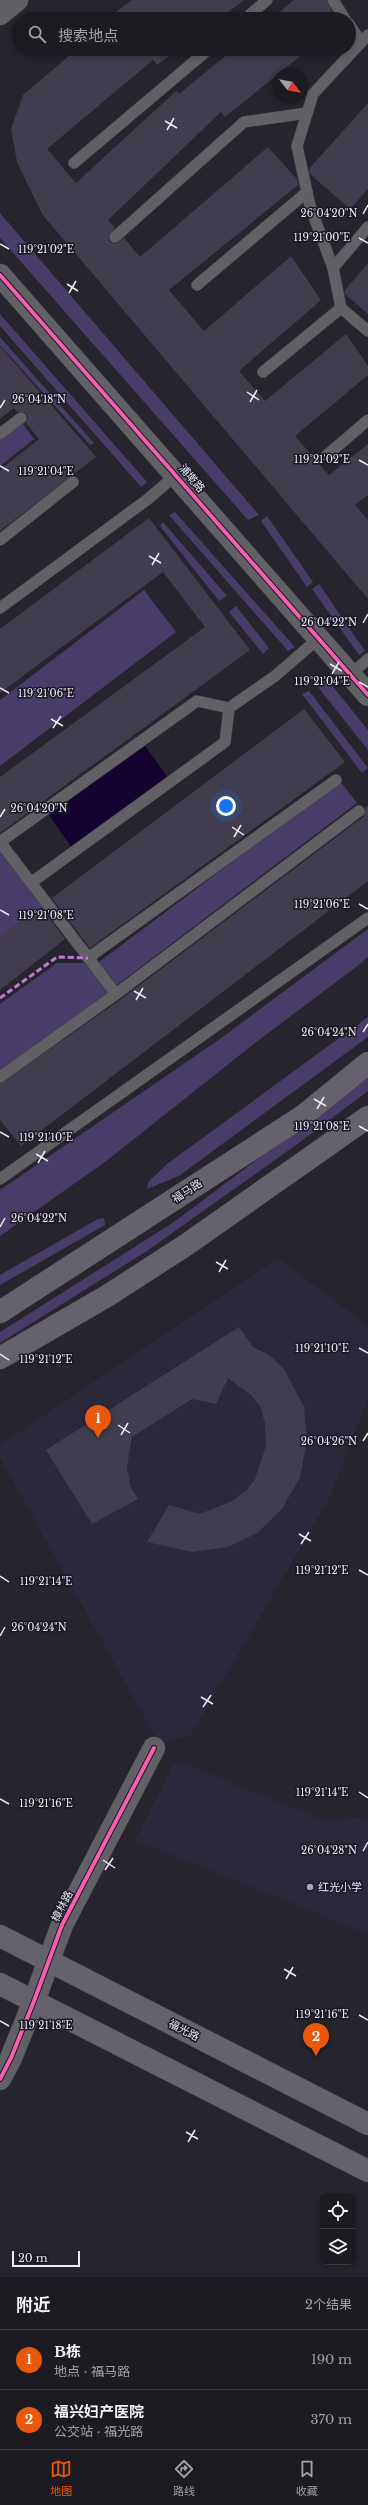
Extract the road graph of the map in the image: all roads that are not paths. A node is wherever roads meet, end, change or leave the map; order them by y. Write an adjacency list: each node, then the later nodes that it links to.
1 (17, 0): 6 (street)
2 (267, 0): 4 (lane)
3 (333, 0): 5 (lane)
4 (253, 12)
5 (341, 12)
6 (0, 14)
7 (356, 31): 8 (lane)
8 (365, 39): 9 (lane)
9 (356, 49)
10 (201, 56): 13 (lane)
11 (349, 56): 12 (lane)
12 (307, 113): 14 (lane); 16 (lane)
13 (74, 163)
14 (307, 192): 17 (lane); 19 (lane)
15 (368, 227): 17 (lane)
16 (115, 237)
17 (333, 268): 20 (lane)
18 (0, 275): 27 (street, 浦墘路)
19 (197, 285)
20 (341, 308): 21 (lane); 22 (lane)
21 (368, 331)
22 (263, 372)
23 (21, 418): 25 (lane)
24 (368, 420): 26 (lane)
25 (0, 434)
26 (327, 455)
27 (177, 474): 30 (lane); 31 (street, 浦墘路)
28 (73, 482): 29 (lane)
29 (0, 540)
30 (0, 608)
31 (318, 638): 33 (street, 浦墘路); 35 (lane)
32 (368, 659): 33 (lane)
33 (351, 674): 34 (street, 浦墘路)
34 (368, 695)
35 (229, 708): 38 (lane); 39 (lane)
36 (336, 780): 41 (lane)
37 (359, 811): 42 (lane)
38 (0, 842): 39 (lane)
39 (32, 882): 41 (lane)
40 (368, 918): 46 (lane)
41 (88, 958): 42 (lane)
42 (116, 994): 44 (lane)
43 (368, 1063): 47 (main road, 福马路)
44 (0, 1077)
45 (368, 1117): 48 (main road)
46 (0, 1179)
47 (0, 1312)
48 (0, 1358)
49 (154, 1748): 51 (street, 樟林路)
50 (0, 1936): 51 (main road, 福光路)
51 (49, 1961): 53 (street, 樟林路); 55 (main road, 福光路)
52 (0, 1984): 53 (main road)
53 (34, 2001): 54 (street, 樟林路); 56 (main road)
54 (0, 2079)
55 (368, 2124)
56 (368, 2171)

